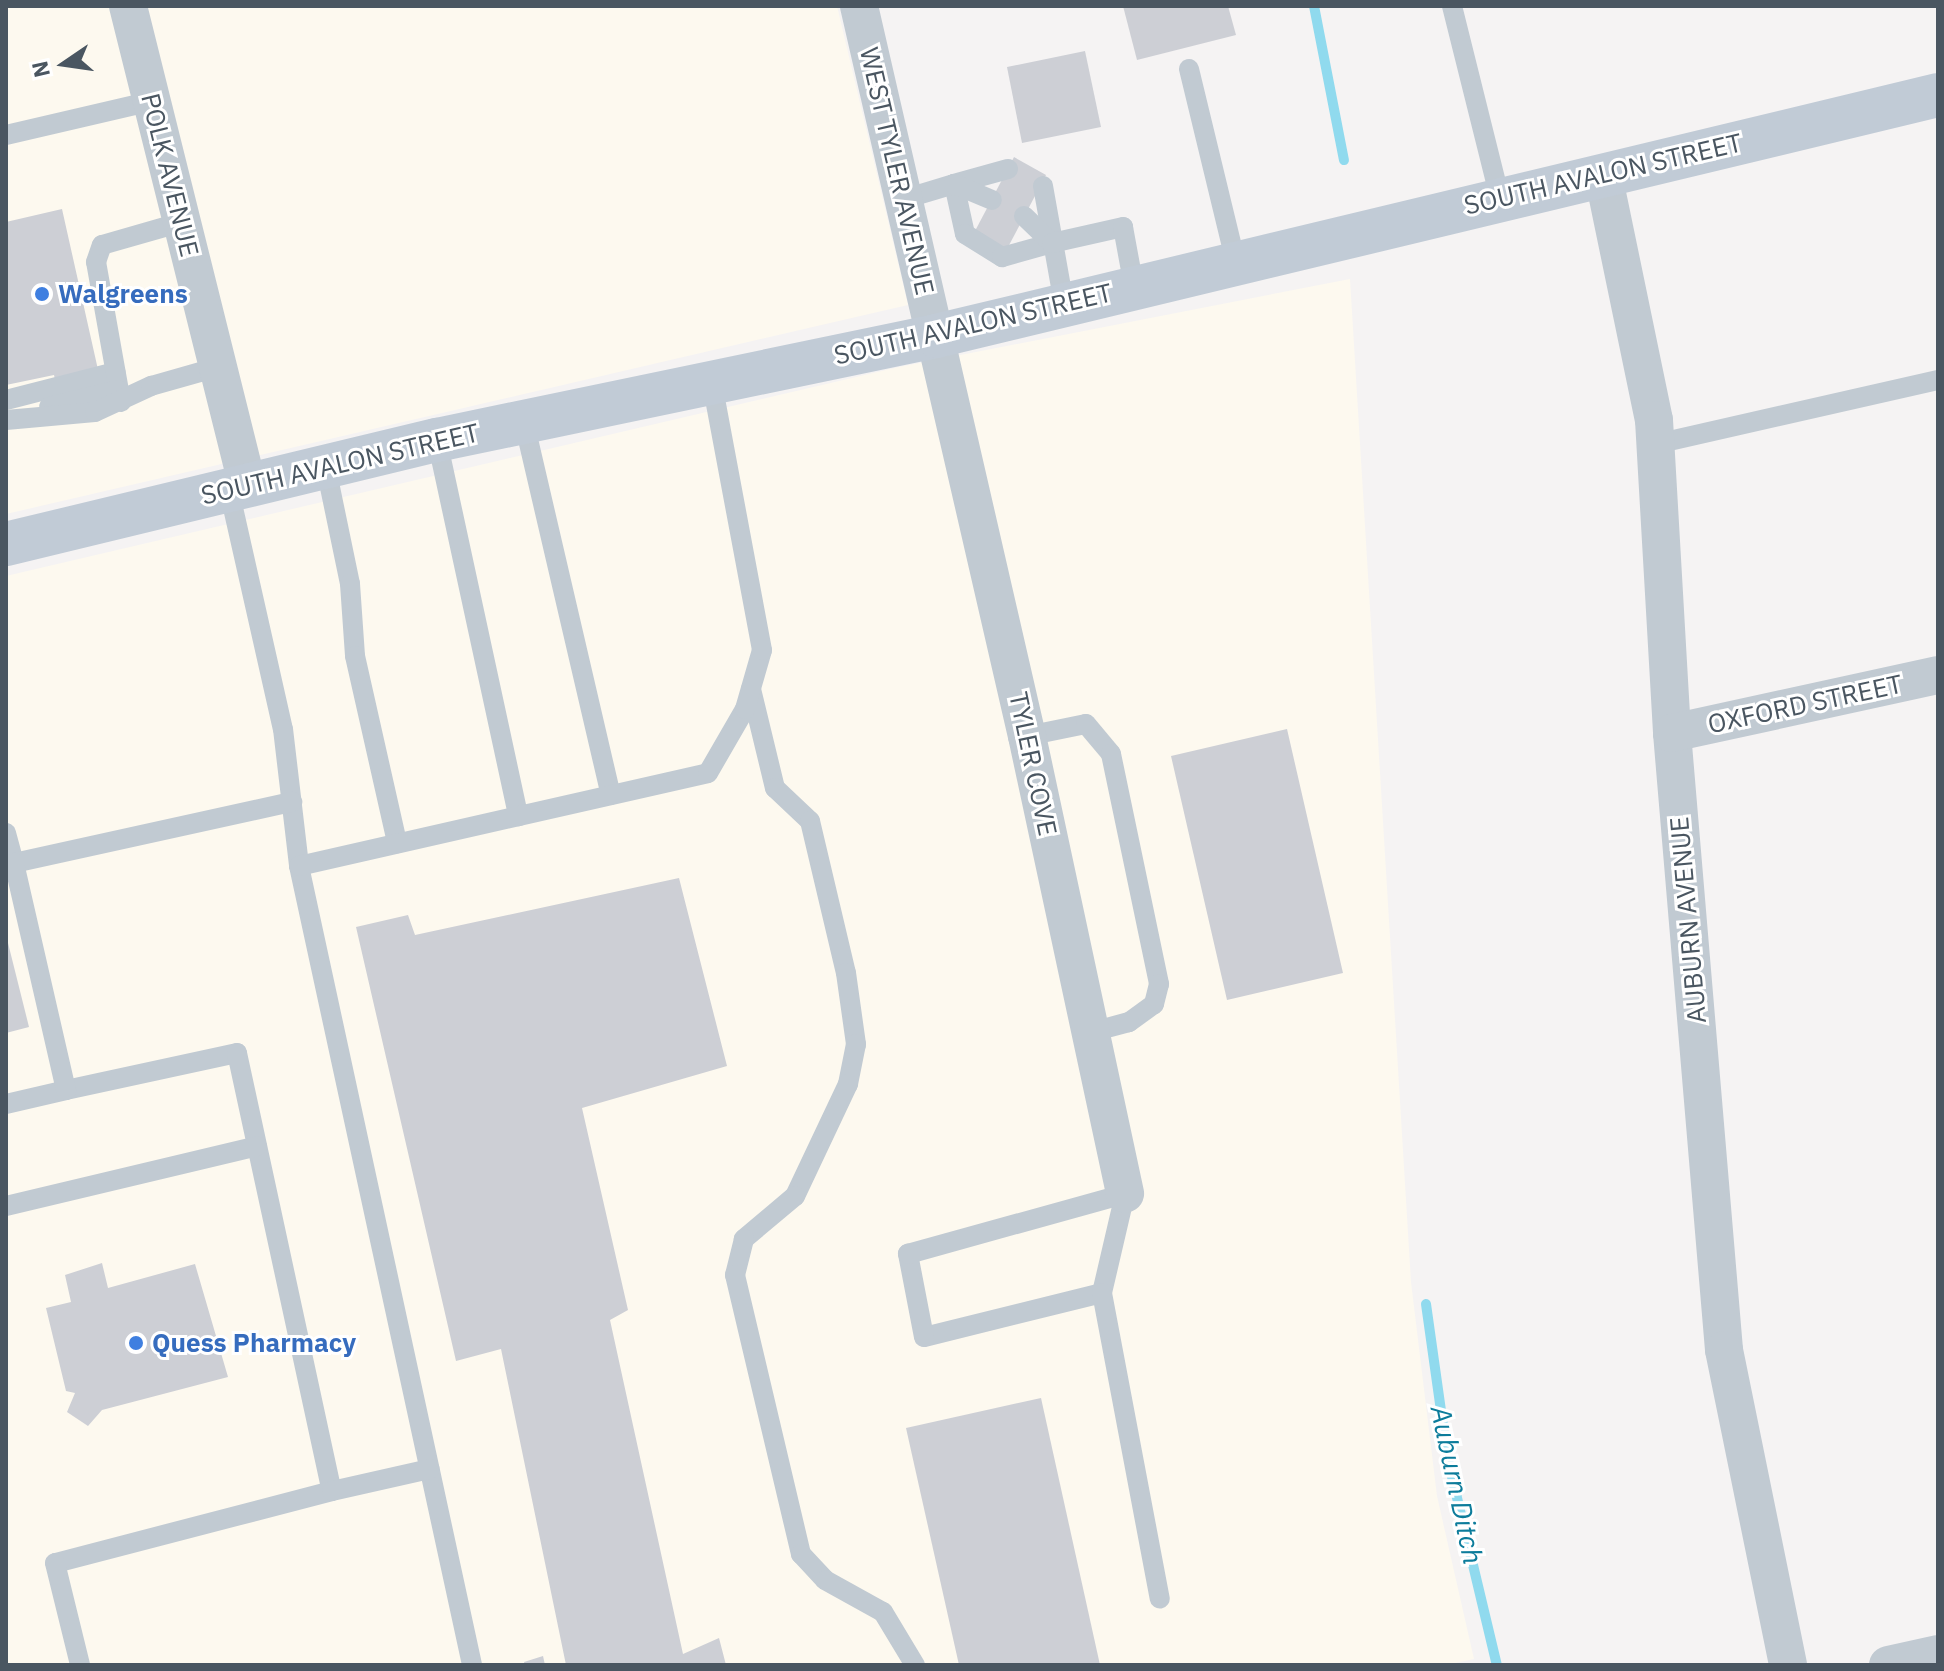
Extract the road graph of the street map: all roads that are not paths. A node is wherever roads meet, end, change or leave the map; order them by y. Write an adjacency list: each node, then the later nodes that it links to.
1 (128, 6): 6 (street, POLK AVENUE)
2 (859, 6): 13 (street, WEST TYLER AVENUE)
3 (1452, 6): 12 (lane)
4 (1189, 69): 18 (lane)
5 (1938, 95): 9 (street, SOUTH AVALON STREET)
6 (152, 101): 7 (lane); 16 (street, POLK AVENUE)
7 (6, 135)
8 (1008, 169): 10 (lane)
9 (1603, 174): 12 (street, SOUTH AVALON STREET); 30 (street, AUBURN AVENUE)
10 (954, 184): 13 (lane); 14 (lane); 17 (lane)
11 (1043, 186): 17 (lane)
12 (1500, 199): 18 (street, SOUTH AVALON STREET)
13 (901, 200): 21 (street, WEST TYLER AVENUE)
14 (992, 200)
15 (1024, 216): 17 (lane)
16 (182, 222): 22 (street, POLK AVENUE); 25 (lane)
17 (1052, 243): 19 (lane); 20 (lane)
18 (1236, 263): 19 (street, SOUTH AVALON STREET)
19 (1134, 287): 20 (street, SOUTH AVALON STREET)
20 (1064, 304): 21 (street, SOUTH AVALON STREET)
21 (936, 336): 24 (street, SOUTH AVALON STREET); 37 (street, TYLER COVE)
22 (218, 367): 25 (lane); 32 (street, POLK AVENUE)
23 (1938, 380): 30 (lane)
24 (712, 382): 28 (street, SOUTH AVALON STREET); 35 (lane)
25 (118, 388): 26 (lane); 27 (lane); 27 (lane)
26 (6, 400)
27 (6, 418)
28 (524, 422): 29 (street, SOUTH AVALON STREET); 38 (lane)
29 (437, 440): 31 (street, SOUTH AVALON STREET); 40 (lane)
30 (1656, 444): 36 (street, AUBURN AVENUE)
31 (326, 468): 32 (street, SOUTH AVALON STREET); 42 (lane)
32 (238, 487): 33 (street, SOUTH AVALON STREET); 39 (lane)
33 (6, 544)
34 (1938, 675): 36 (street, OXFORD STREET)
35 (751, 689): 38 (lane); 58 (lane)
36 (1672, 733): 59 (street, AUBURN AVENUE)
37 (1027, 736): 45 (street, TYLER COVE); 45 (lane)
38 (611, 795): 40 (lane)
39 (292, 802): 43 (lane); 44 (lane)
40 (518, 816): 42 (lane)
41 (6, 833): 43 (lane)
42 (397, 843): 44 (lane)
43 (14, 863): 46 (lane)
44 (299, 866): 52 (lane)
45 (1091, 1032): 49 (street, TYLER COVE)
46 (66, 1090): 47 (lane); 48 (lane)
47 (6, 1104)
48 (257, 1146): 50 (lane); 53 (lane)
49 (1125, 1194): 51 (lane); 51 (lane)
50 (6, 1206)
51 (1102, 1293): 54 (lane)
52 (430, 1469): 53 (lane); 57 (lane)
53 (332, 1491): 56 (lane)
54 (1160, 1599)
55 (1938, 1654): 60 (street)
56 (80, 1665)
57 (472, 1665)
58 (915, 1665)
59 (1788, 1665)
60 (1888, 1665)

